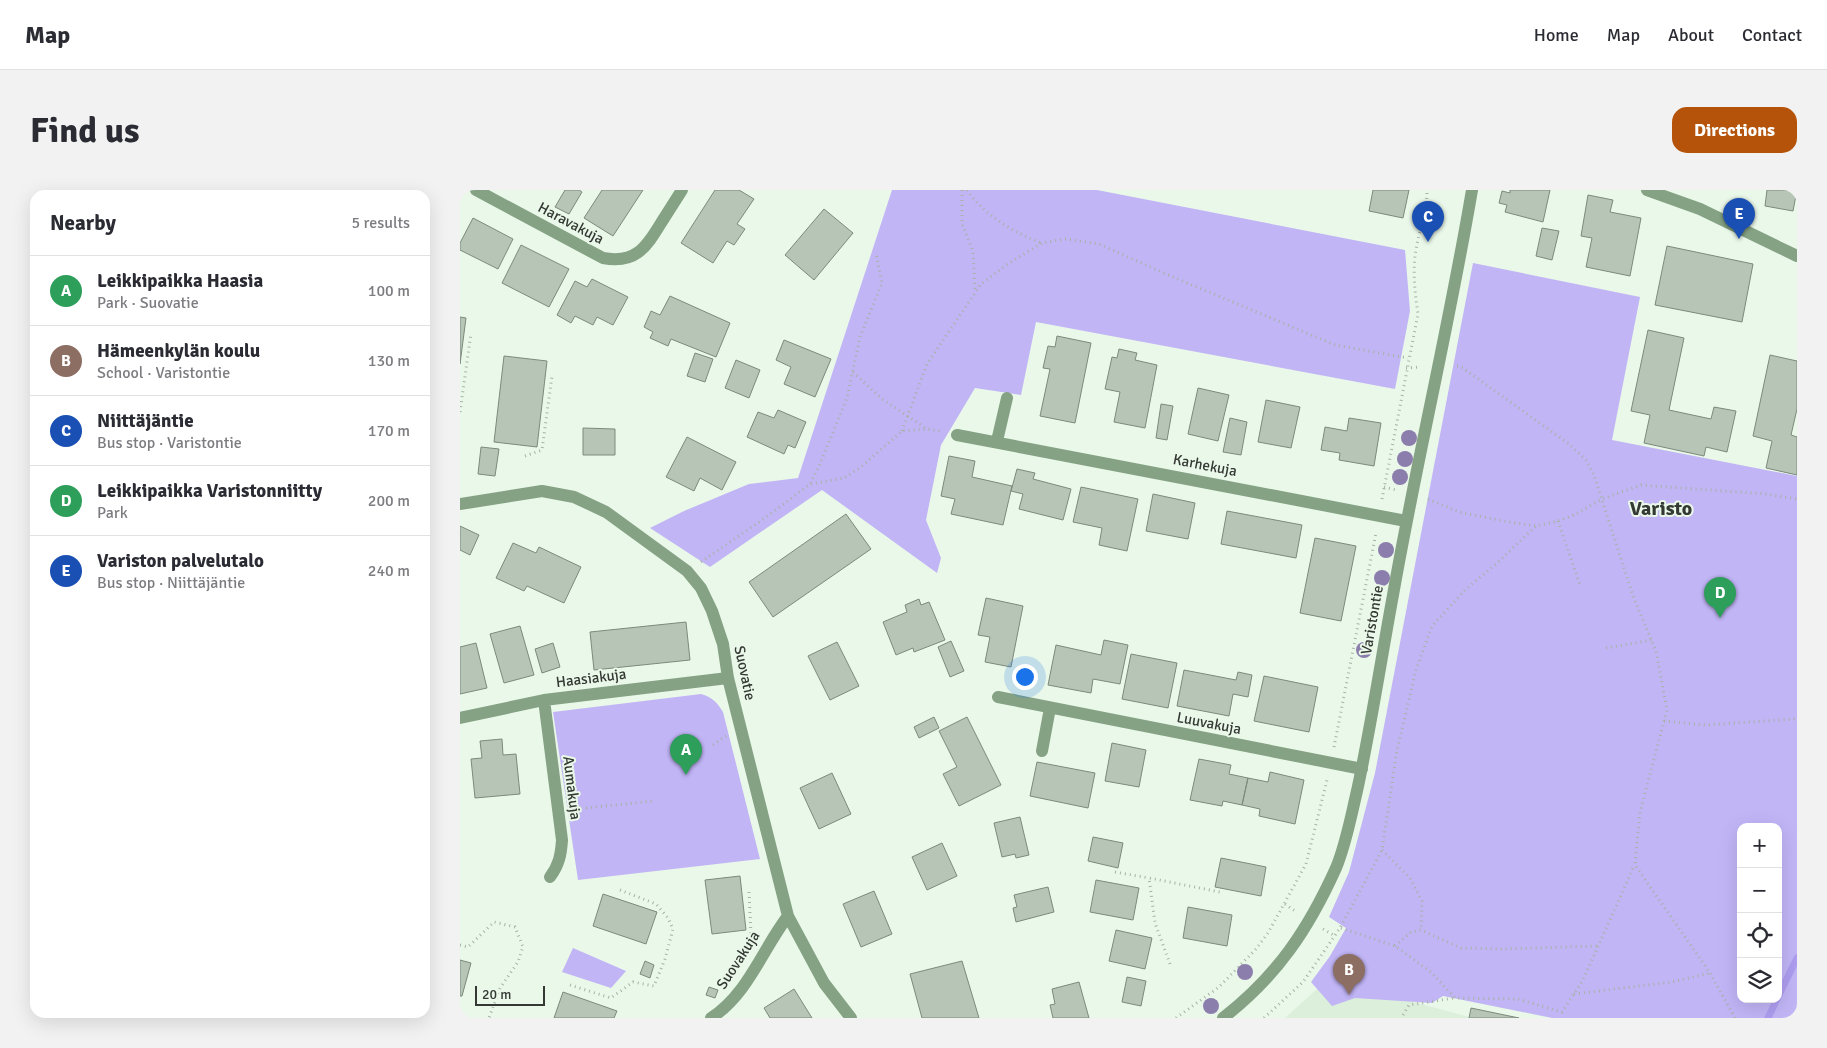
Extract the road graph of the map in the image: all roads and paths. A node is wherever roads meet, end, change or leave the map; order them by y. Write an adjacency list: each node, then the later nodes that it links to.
1 (476, 190): 2 (street, Haravakuja)
2 (682, 190)
3 (962, 190): 11 (path)
4 (967, 190): 8 (path)
5 (1427, 190): 13 (path)
6 (1472, 190): 14 (street, Varistontie)
7 (1647, 190): 10 (street)
8 (1042, 243): 11 (path); 13 (path)
9 (876, 253): 16 (path)
10 (1797, 256)
11 (975, 293): 20 (path)
12 (471, 333): 19 (path)
13 (1408, 358): 15 (path)
14 (1439, 364): 15 (path); 28 (street, Varistontie); 29 (path)
15 (1406, 368): 27 (path)
16 (852, 371): 20 (path); 26 (path)
17 (552, 376): 25 (path)
18 (1007, 398): 24 (street)
19 (460, 412)
20 (907, 417): 21 (path); 22 (path)
21 (928, 429): 22 (path); 23 (path)
22 (902, 431): 26 (path)
23 (957, 434): 24 (street, Karhekuja)
24 (997, 441): 32 (street, Karhekuja)
25 (525, 456)
26 (810, 484): 36 (path)
27 (1384, 487): 28 (path); 32 (path)
28 (1413, 493): 33 (street, Varistontie); 35 (path)
29 (1602, 499): 30 (path); 34 (path); 38 (path)
30 (1797, 499)
31 (460, 504): 36 (street, Suovatie)
32 (1379, 515): 33 (street, Karhekuja); 48 (path)
33 (1406, 521): 49 (street, Varistontie)
34 (1558, 521): 35 (path); 37 (path)
35 (1536, 526): 52 (path)
36 (687, 571): 40 (street, Suovatie)
37 (1580, 585)
38 (1652, 640): 39 (path); 46 (path)
39 (1606, 648)
40 (728, 678): 42 (street, Haasiakuja); 60 (street, Suovatie)
41 (998, 697): 43 (street, Luuvakuja)
42 (544, 700): 45 (street, Haasiakuja); 51 (street, Aumakuja)
43 (1050, 708): 47 (street); 48 (street, Luuvakuja)
44 (1797, 717): 46 (path)
45 (460, 718)
46 (1664, 721): 53 (path)
47 (1042, 751)
48 (1331, 763): 49 (street, Luuvakuja); 76 (path)
49 (1362, 769): 77 (street, Varistontie)
50 (654, 801): 51 (path)
51 (558, 811): 55 (street, Aumakuja)
52 (1382, 850): 61 (path); 62 (path)
53 (1635, 866): 65 (path); 67 (path)
54 (1115, 872): 56 (path)
55 (550, 877)
56 (1149, 878): 59 (path); 66 (path)
57 (620, 890): 69 (path)
58 (749, 892): 68 (path)
59 (1220, 892)
60 (788, 916): 74 (street, Suovakuja); 75 (street, Suovatie)
61 (1340, 928): 64 (path); 78 (path)
62 (1421, 930): 64 (path); 65 (path)
63 (460, 945): 73 (path)
64 (1395, 946): 71 (path)
65 (1598, 946): 70 (path)
66 (1170, 964)
67 (1710, 973): 70 (path); 79 (path)
68 (722, 980)
69 (570, 985)
70 (1574, 994): 71 (path)
71 (1455, 998): 72 (path)
72 (1403, 1016)
73 (489, 1018)
74 (712, 1018)
75 (851, 1018)
76 (1176, 1018)
77 (1223, 1018)
78 (1264, 1018)
79 (1735, 1018)

